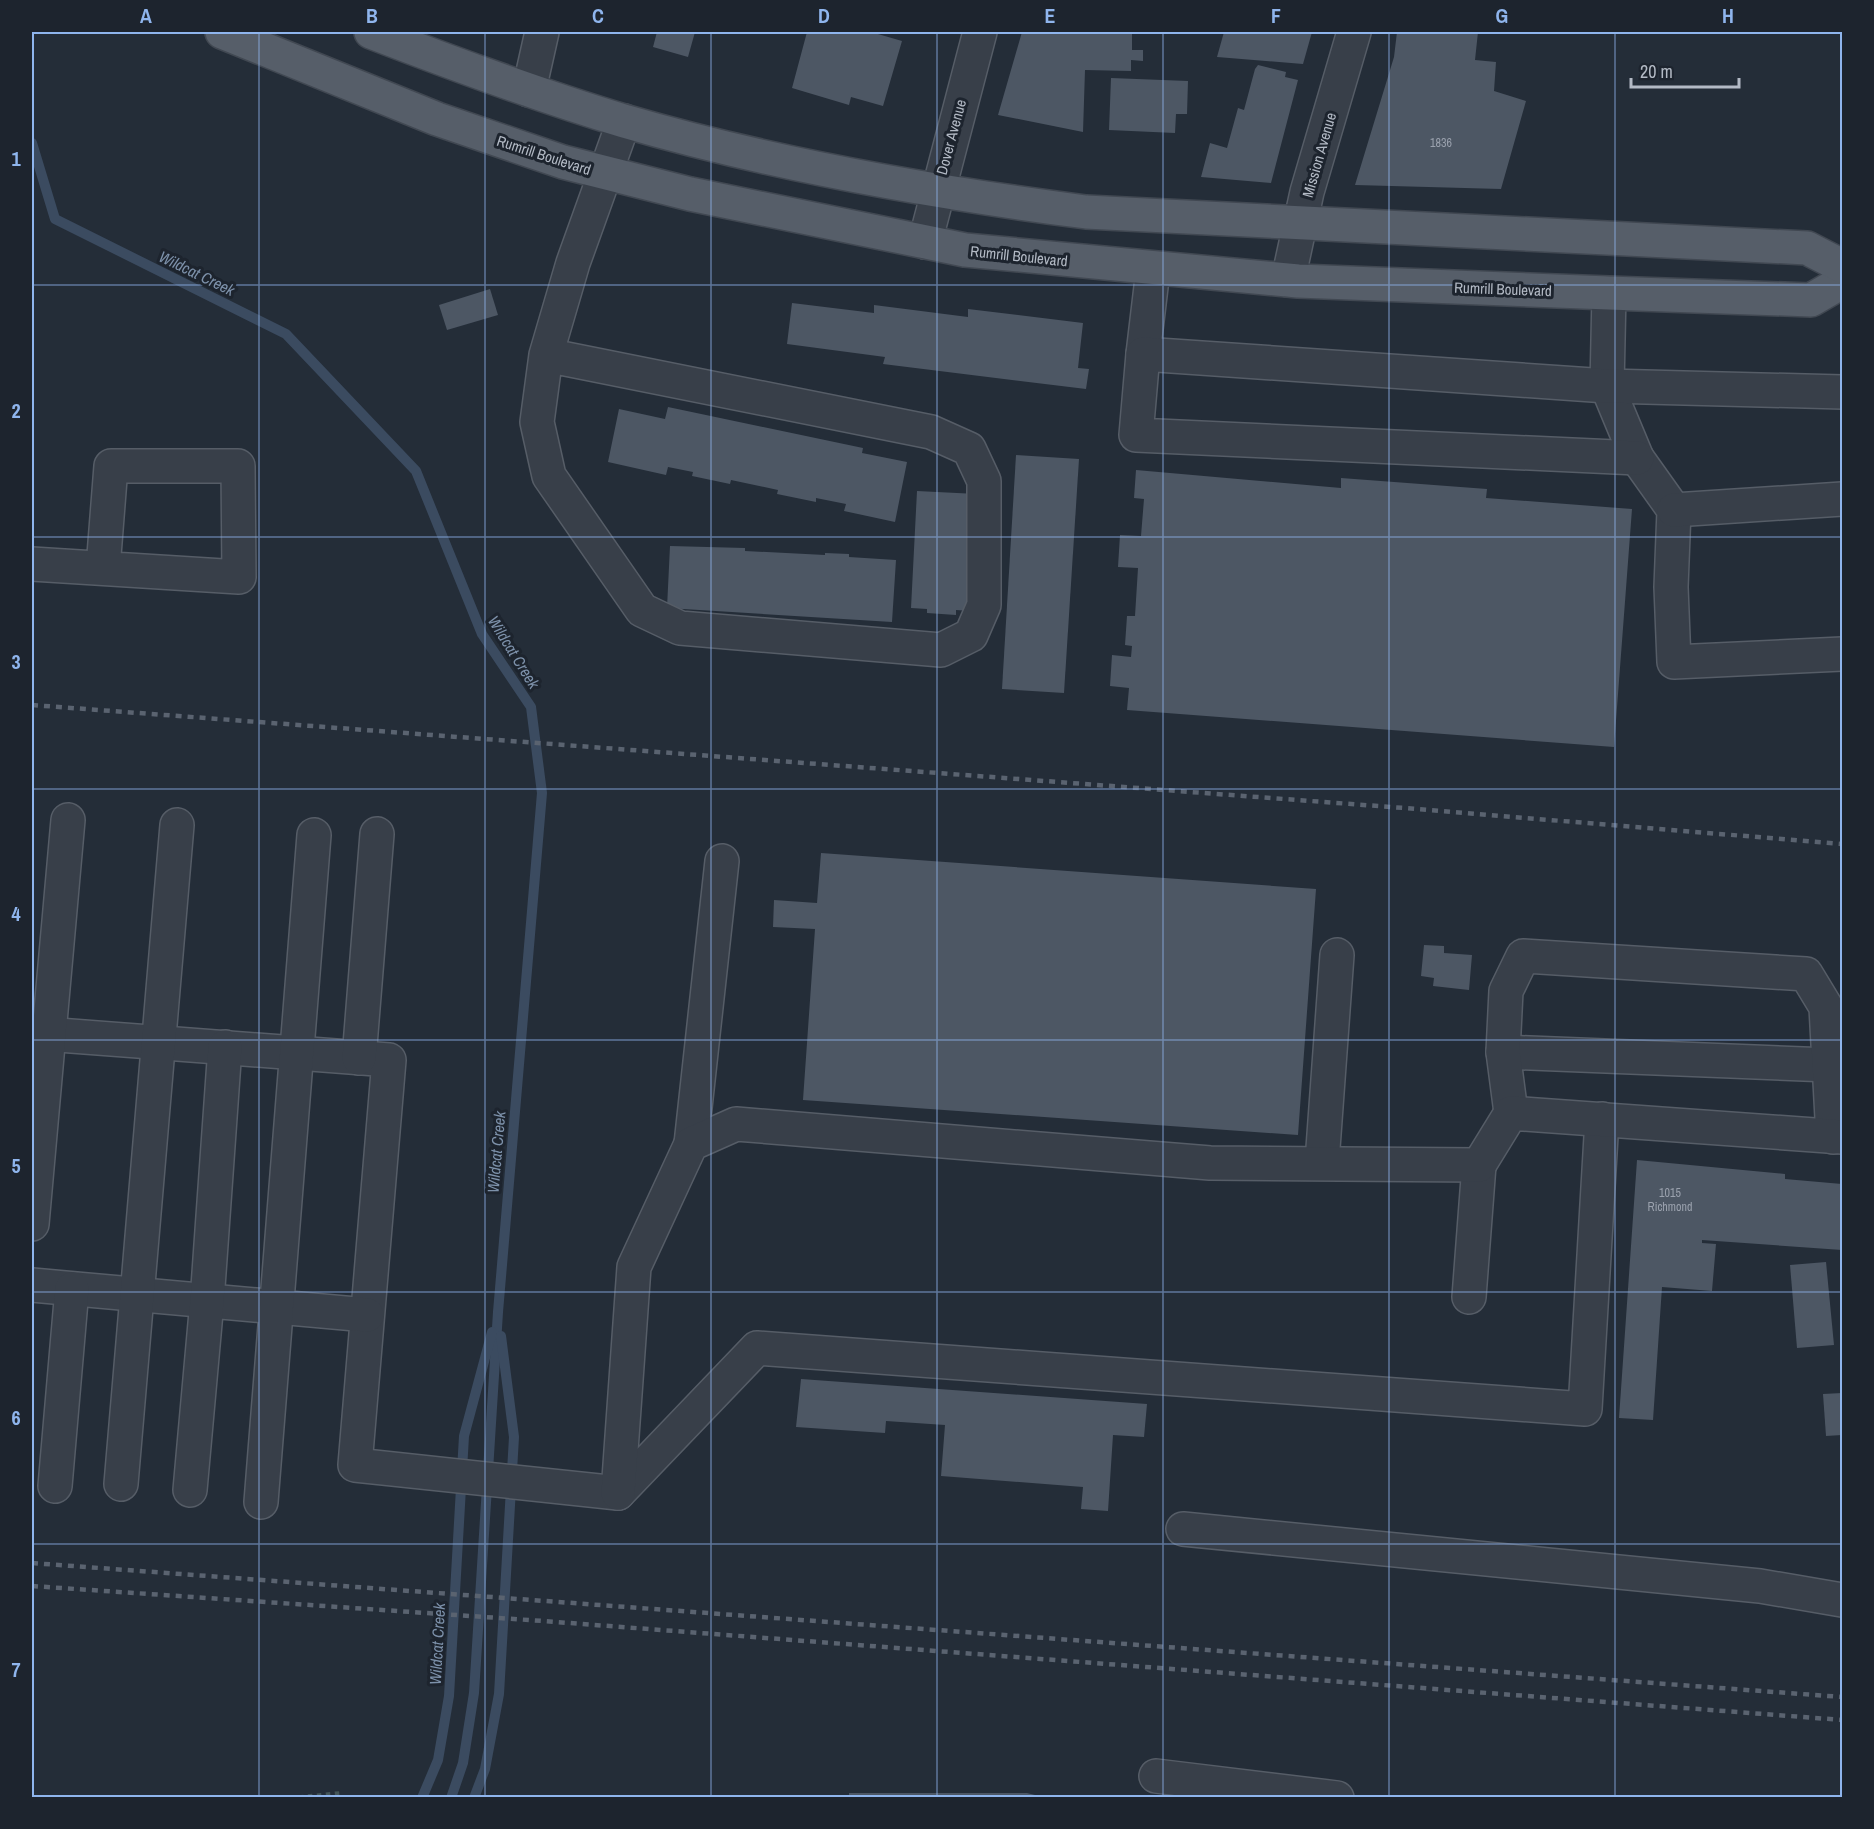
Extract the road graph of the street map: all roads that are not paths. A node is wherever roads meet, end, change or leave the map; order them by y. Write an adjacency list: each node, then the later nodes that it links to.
1 (222, 32): 8 (main road, Rumrill Boulevard)
2 (371, 32): 6 (main road)
3 (542, 32): 6 (street)
4 (980, 32): 9 (street, Dover Avenue)
5 (1354, 32): 10 (street, Mission Avenue)
6 (529, 90): 7 (main road)
7 (624, 121): 8 (street); 9 (main road)
8 (605, 175): 11 (main road, Rumrill Boulevard); 18 (street)
9 (937, 190): 10 (main road); 11 (street, Dover Avenue)
10 (1301, 222): 12 (main road); 14 (street, Mission Avenue)
11 (925, 242): 13 (main road, Rumrill Boulevard)
12 (1842, 266)
13 (1153, 270): 14 (main road, Rumrill Boulevard); 17 (street)
14 (1288, 280): 16 (main road, Rumrill Boulevard)
15 (1842, 282): 16 (main road, Rumrill Boulevard)
16 (1609, 293): 19 (street)
17 (1143, 354): 19 (street); 21 (street)
18 (546, 355): 18 (street)
19 (1607, 386): 20 (street); 21 (street)
20 (1842, 392)
21 (1637, 458): 23 (street)
22 (1842, 500): 23 (street)
23 (1674, 510): 26 (street)
24 (32, 564): 25 (street)
25 (103, 568): 25 (street)
26 (1842, 654)
27 (68, 820): 33 (street)
28 (177, 825): 34 (street)
29 (377, 834): 38 (street)
30 (314, 835): 37 (street)
31 (722, 861): 43 (street)
32 (1337, 954): 44 (street)
33 (40, 1034): 34 (street); 46 (street)
34 (158, 1043): 35 (street); 49 (street)
35 (225, 1047): 37 (street); 51 (street)
36 (1503, 1052): 39 (street); 39 (street); 40 (street)
37 (295, 1053): 38 (street); 52 (street)
38 (359, 1058): 53 (street)
39 (1829, 1065): 42 (street)
40 (1512, 1113): 41 (street); 45 (street)
41 (1602, 1119): 42 (street); 57 (street)
42 (1838, 1137)
43 (691, 1144): 44 (street); 57 (street)
44 (1322, 1162): 45 (street)
45 (1479, 1164): 50 (street)
46 (32, 1224)
47 (32, 1285): 48 (street)
48 (72, 1289): 49 (street); 55 (street)
49 (137, 1294): 51 (street); 54 (street)
50 (1469, 1297)
51 (207, 1301): 52 (street); 56 (street)
52 (276, 1307): 53 (street); 58 (street)
53 (367, 1315): 57 (street)
54 (121, 1484)
55 (55, 1486)
56 (190, 1490)
57 (618, 1492)
58 (261, 1502)
59 (1183, 1529): 60 (street)
60 (1842, 1600)
61 (1156, 1776): 62 (street)
62 (1233, 1791): 63 (street)
63 (1337, 1797)

